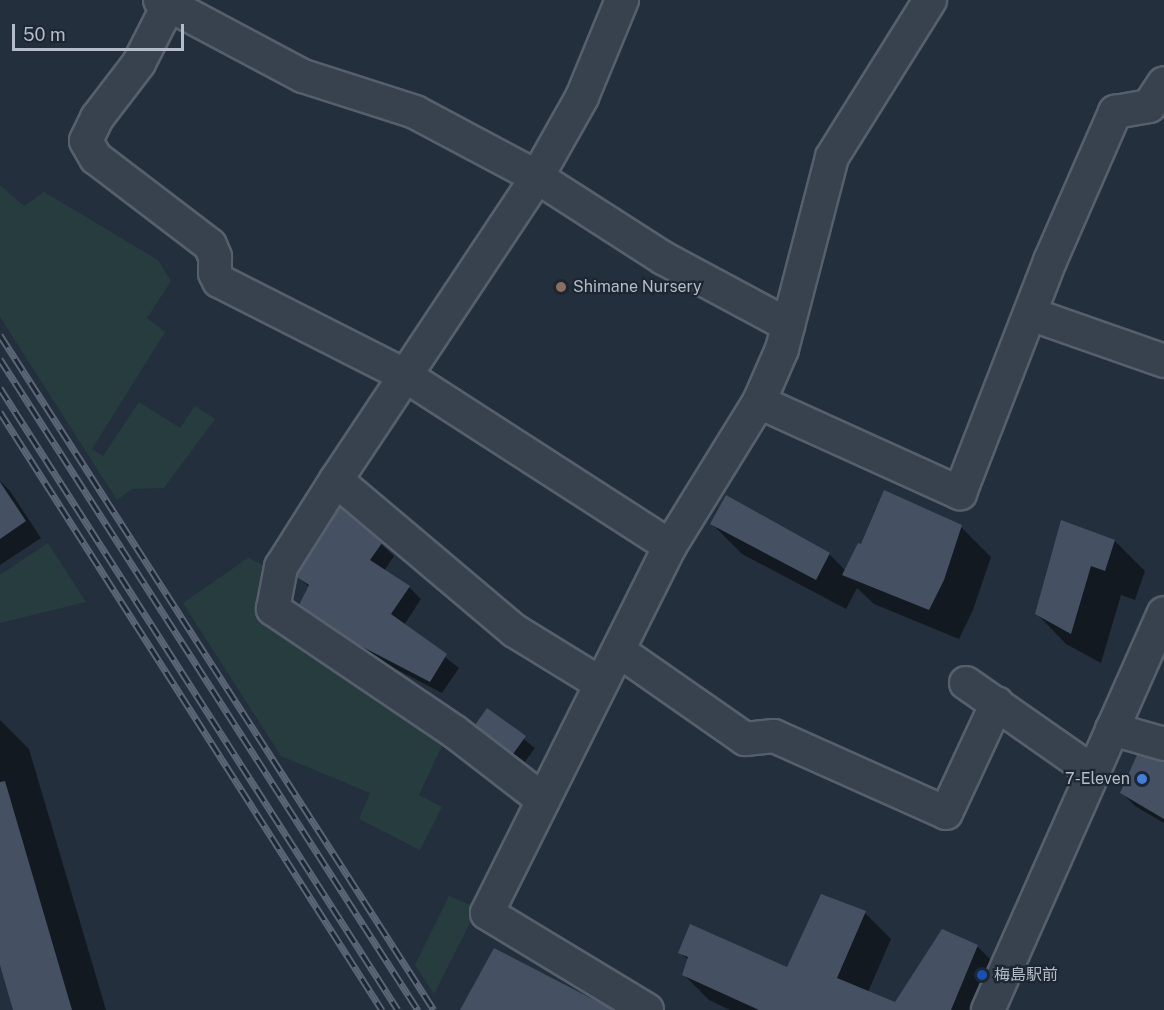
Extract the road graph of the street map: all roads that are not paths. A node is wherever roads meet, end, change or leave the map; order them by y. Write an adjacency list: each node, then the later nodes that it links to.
1 (622, 0): 5 (street)
2 (930, 0): 7 (street)
3 (165, 2): 5 (street); 9 (street)
4 (1164, 83): 6 (street)
5 (537, 177): 7 (street); 9 (street)
6 (1030, 314): 8 (street); 10 (street)
7 (788, 325): 10 (street)
8 (1164, 361)
9 (406, 376): 11 (street); 12 (street)
10 (759, 402): 12 (street)
11 (336, 480): 15 (street); 21 (street)
12 (670, 546): 14 (street)
13 (1164, 612): 18 (street)
14 (619, 651): 15 (street); 17 (street)
15 (601, 684): 21 (street)
16 (966, 684): 17 (street)
17 (997, 704): 20 (street)
18 (1112, 729): 19 (street); 20 (street)
19 (1164, 744)
20 (1093, 772): 23 (street)
21 (543, 800): 22 (street)
22 (647, 1010)
23 (988, 1010)

